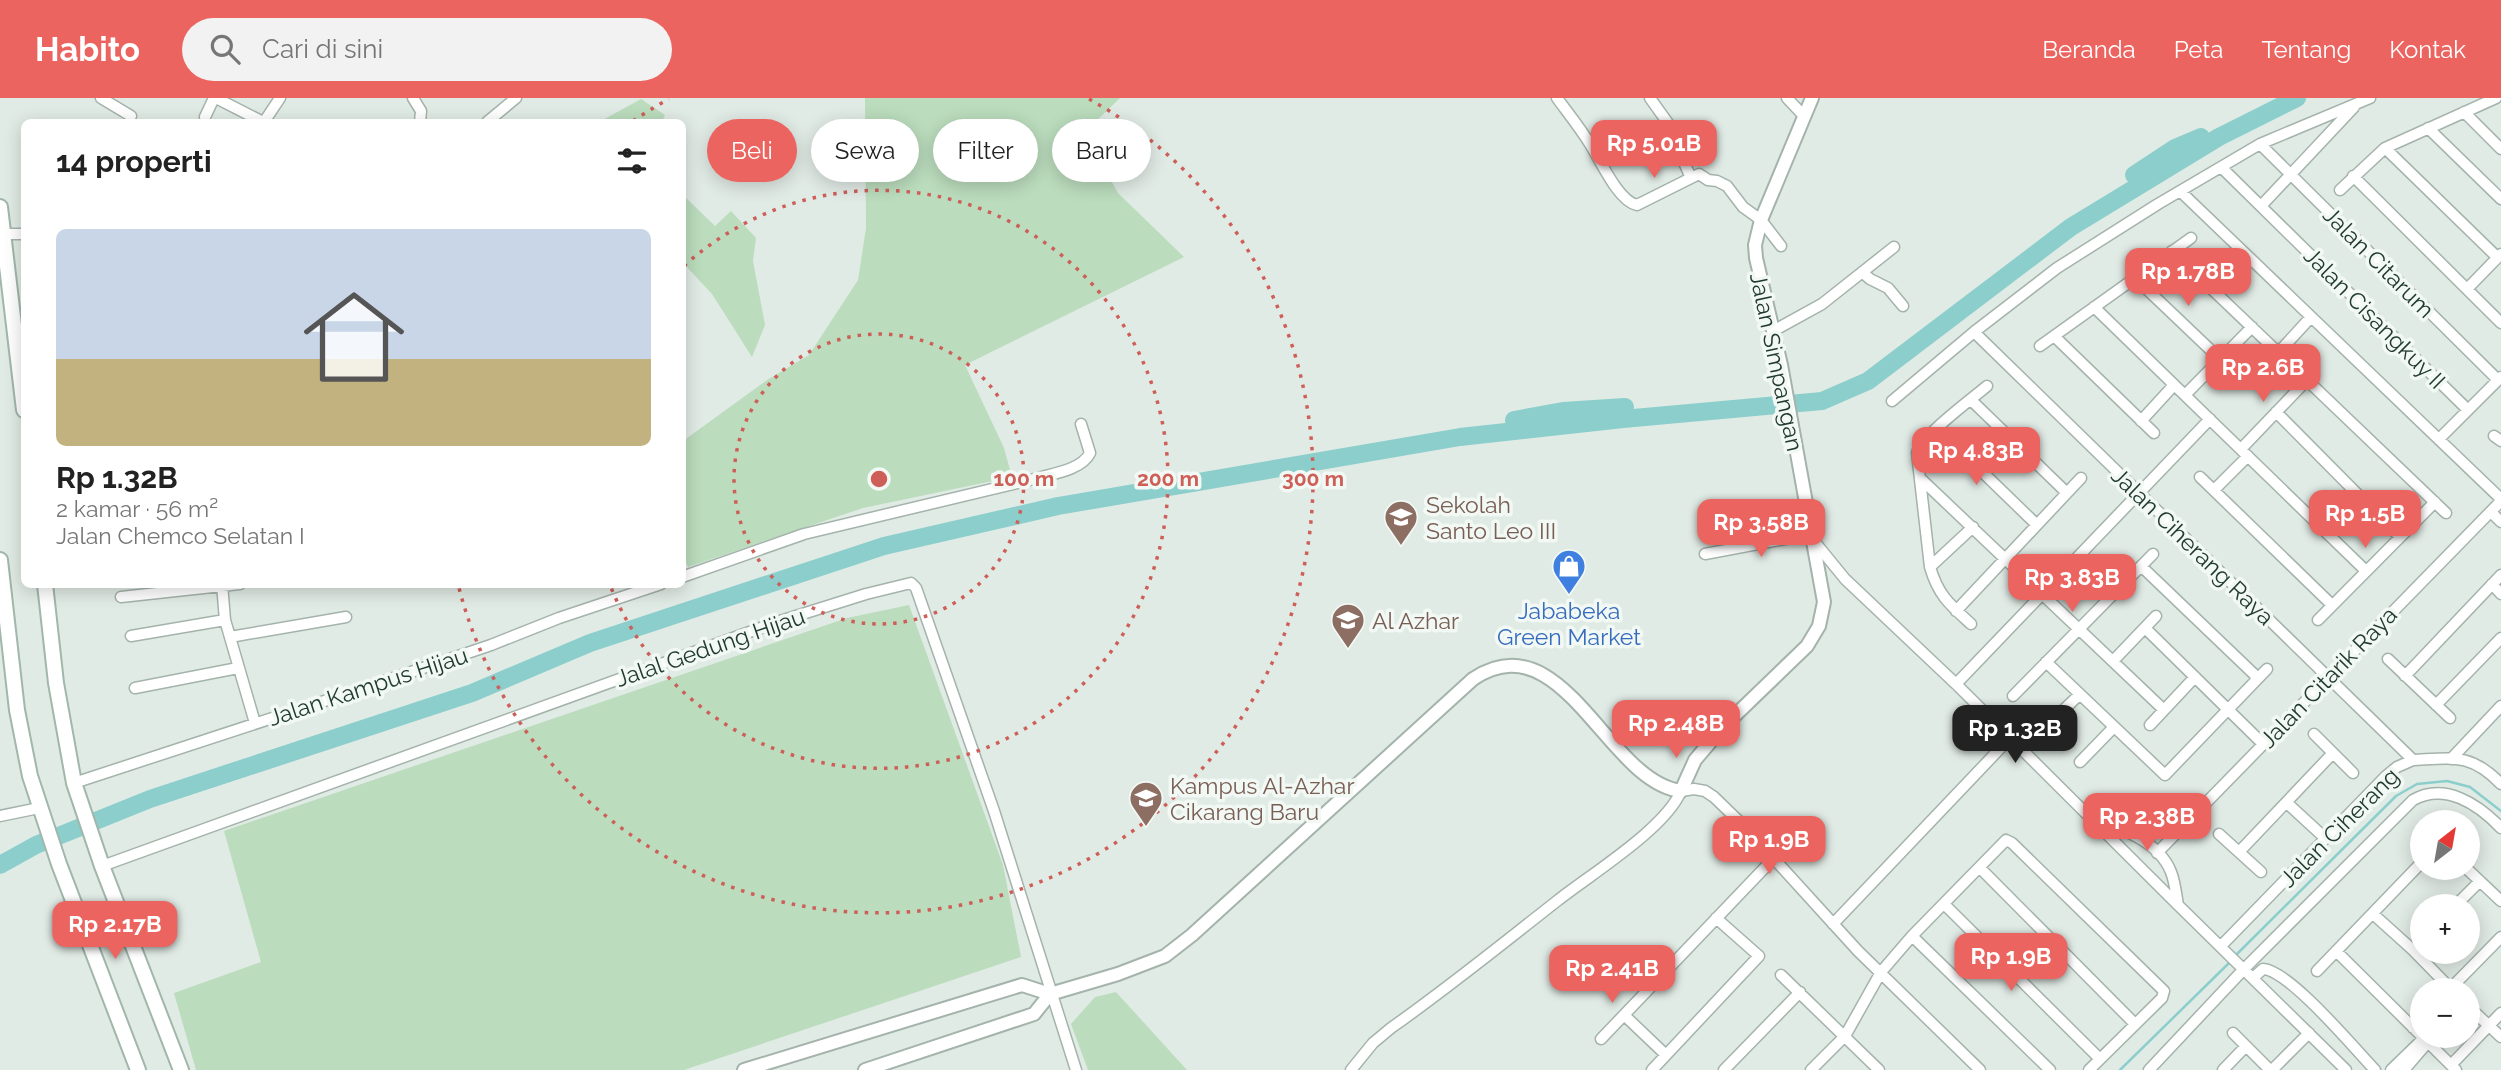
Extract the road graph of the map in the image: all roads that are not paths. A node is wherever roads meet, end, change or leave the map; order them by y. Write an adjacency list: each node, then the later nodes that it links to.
1 (102, 98): 13 (street)
2 (280, 98): 17 (street)
3 (413, 98): 18 (street)
4 (516, 98): 19 (street)
5 (1557, 98): 29 (street)
6 (1650, 98): 29 (street)
7 (1787, 98): 14 (street)
8 (1812, 98): 14 (street, Jalan Simpangan)
9 (2370, 98): 11 (street)
10 (2496, 98): 12 (street)
11 (2358, 103): 23 (street); 27 (street)
12 (2464, 112): 20 (street); 22 (street)
13 (131, 116)
14 (1804, 116): 35 (street, Jalan Simpangan)
15 (205, 117): 16 (street)
16 (257, 119)
17 (265, 119)
18 (420, 119)
19 (491, 119)
20 (2428, 128): 24 (street); 32 (street)
21 (2501, 131): 22 (street)
22 (2492, 140): 25 (street)
23 (2260, 144): 26 (street); 27 (street, Jalan Citarum)
24 (2385, 148): 28 (street); 42 (street)
25 (2501, 149)
26 (2221, 167): 31 (street); 33 (street, Jalan Cisangkuy II)
27 (2290, 174): 33 (street); 57 (street, Jalan Citarum)
28 (2353, 176): 30 (street); 45 (street)
29 (1691, 178): 35 (street)
30 (2340, 190)
31 (2180, 191): 48 (street); 52 (street)
32 (2501, 199)
33 (2261, 206): 65 (street, Jalan Cisangkuy II)
34 (0, 207): 37 (main road)
35 (1761, 220): 39 (street); 51 (street, Jalan Simpangan)
36 (21, 233): 37 (street)
37 (3, 234): 59 (main road)
38 (2191, 238): 41 (street)
39 (1780, 246)
40 (1894, 247): 43 (street)
41 (2172, 251): 44 (street); 50 (street)
42 (2499, 256): 45 (street)
43 (1861, 272): 46 (street); 51 (street)
44 (2135, 278): 47 (street); 56 (street)
45 (2467, 289): 49 (street)
46 (1903, 306)
47 (2094, 307): 53 (street); 60 (street)
48 (2311, 317): 55 (street); 72 (street)
49 (2500, 319)
50 (2252, 327): 55 (street); 56 (street)
51 (1773, 331): 88 (street, Jalan Simpangan)
52 (1974, 332): 64 (street); 79 (street, Jalan Ciherang Raya)
53 (2054, 336): 54 (street); 68 (street)
54 (2040, 346)
55 (2278, 353): 58 (street)
56 (2220, 359): 62 (street)
57 (2500, 378): 65 (street)
58 (2307, 380): 66 (street); 81 (street)
59 (21, 385)
60 (2174, 385): 62 (street); 68 (street)
61 (1987, 386): 63 (street)
62 (2185, 395): 67 (street)
63 (1970, 400): 70 (street); 78 (street)
64 (1892, 401)
65 (2468, 410): 72 (street)
66 (2276, 412): 73 (street); 87 (street)
67 (2210, 419): 73 (street); 79 (street)
68 (2141, 421): 71 (street)
69 (1081, 424): 97 (street)
70 (1937, 428): 75 (street); 85 (street)
71 (2154, 433)
72 (2439, 439): 80 (street)
73 (2244, 452): 77 (street); 95 (street)
74 (2200, 477): 77 (street)
75 (1920, 478): 86 (street); 94 (street)
76 (2081, 478): 78 (street)
77 (2214, 491): 106 (street)
78 (2067, 493): 85 (street)
79 (2139, 493): 103 (street); 125 (street, Jalan Ciherang Raya)
80 (2501, 500): 82 (street, Jalan Citarik Raya)
81 (2435, 502): 83 (street); 87 (street)
82 (2491, 512): 84 (street); 125 (street, Jalan Citarik Raya)
83 (2446, 513)
84 (2501, 522)
85 (2037, 524): 91 (street)
86 (1973, 527): 91 (street); 94 (street)
87 (2400, 537): 95 (street)
88 (1813, 538): 89 (street); 127 (street); 150 (street, Jalan Simpangan)
89 (1704, 554)
90 (2153, 554): 93 (street)
91 (2006, 558): 103 (street); 107 (street)
92 (0, 560): 152 (main road)
93 (2141, 566): 114 (street); 126 (street)
94 (1930, 567): 107 (street)
95 (2366, 571): 106 (street)
96 (2501, 575): 98 (street)
97 (686, 576)
98 (2492, 584): 104 (street); 123 (street)
99 (45, 588): 148 (main road)
100 (197, 588): 105 (street)
101 (222, 588): 111 (street)
102 (649, 588): 136 (street, Jalan Kampus Hijau)
103 (2043, 594): 114 (street); 127 (street)
104 (2501, 594)
105 (121, 597)
106 (2332, 605): 110 (street)
107 (1956, 611): 112 (street)
108 (2157, 616): 113 (street)
109 (346, 617): 116 (street)
110 (2318, 620)
111 (225, 621): 115 (street); 116 (street)
112 (1971, 624)
113 (2145, 628): 119 (street); 124 (street)
114 (2079, 629): 119 (street); 120 (street)
115 (131, 636)
116 (230, 637): 121 (street)
117 (2501, 638): 131 (street)
118 (2388, 659): 123 (street)
119 (2113, 661): 133 (street)
120 (2046, 662): 129 (street); 130 (street)
121 (238, 668): 128 (street); 136 (street)
122 (2267, 669): 126 (street)
123 (2405, 676): 131 (street)
124 (2195, 677): 132 (street); 133 (street)
125 (2328, 677): 145 (street, Jalan Ciherang Raya); 159 (street, Jalan Citarik Raya)
126 (2258, 678): 132 (street)
127 (1956, 684): 141 (street)
128 (135, 688)
129 (2080, 694): 138 (street); 139 (street)
130 (2013, 696)
131 (2437, 705): 135 (street)
132 (2228, 709): 139 (street); 142 (street)
133 (2164, 710): 137 (street)
134 (2499, 713): 144 (street)
135 (2450, 718)
136 (255, 723): 148 (street, Jalan Kampus Hijau)
137 (2150, 725)
138 (2047, 726)
139 (2114, 727): 146 (street)
140 (2314, 734): 143 (street)
141 (2010, 738): 154 (street); 172 (street)
142 (2259, 740)
143 (2333, 753): 147 (street); 151 (street)
144 (2451, 759): 145 (street, Jalan Ciherang); 149 (street, Jalan Ciherang)
145 (2413, 760): 157 (street, Jalan Ciherang)
146 (2080, 762)
147 (2353, 773)
148 (74, 783): 161 (main road)
149 (2501, 784)
150 (1681, 791): 160 (street); 187 (street); 211 (street)
151 (2287, 803): 157 (street); 158 (street)
152 (41, 812): 153 (street); 206 (main road)
153 (0, 816)
154 (2095, 823): 159 (street); 169 (street)
155 (2500, 826): 179 (street)
156 (2220, 834): 158 (street)
157 (2325, 838): 176 (street, Jalan Ciherang)
158 (2239, 852): 163 (street)
159 (2157, 853): 169 (street)
160 (1774, 858): 171 (street); 172 (street)
161 (101, 863): 187 (street, Jalal Gedung Hijau); 207 (main road)
162 (1980, 868): 168 (street); 191 (street); 191 (street)
163 (2261, 872)
164 (2410, 875): 170 (street)
165 (2480, 881): 166 (street); 167 (street)
166 (2467, 894)
167 (2501, 901)
168 (1944, 904): 173 (street); 204 (street)
169 (2178, 905): 176 (street)
170 (2373, 914): 175 (street); 177 (street)
171 (1716, 918): 189 (street); 203 (street)
172 (1833, 924): 181 (street)
173 (1912, 936): 181 (street); 217 (street)
174 (2501, 937): 185 (street)
175 (2410, 947)
176 (2225, 950): 179 (street)
177 (2336, 951): 180 (street); 192 (street)
178 (2426, 964): 184 (street)
179 (2241, 966): 183 (street); 219 (street)
180 (2317, 971)
181 (1881, 972): 196 (street); 216 (street)
182 (1781, 975): 186 (street)
183 (2253, 977): 195 (street); 223 (street)
184 (2439, 978)
185 (2462, 978)
186 (1800, 992): 196 (street); 213 (street)
187 (1050, 994): 208 (street); 209 (street); 210 (street)
188 (2501, 1013): 193 (street)
189 (1624, 1015): 198 (street); 203 (street)
190 (2480, 1017): 193 (street)
191 (2135, 1024): 204 (street)
192 (2410, 1025)
193 (2489, 1026): 197 (street); 205 (street)
194 (2233, 1033): 199 (street)
195 (2309, 1033): 221 (street); 222 (street)
196 (1845, 1036): 214 (street); 215 (street)
197 (2501, 1037)
198 (1601, 1039)
199 (2246, 1046): 220 (street); 221 (street)
200 (2417, 1048): 224 (street)
201 (2420, 1048): 225 (street)
202 (2434, 1048): 205 (street)
203 (1666, 1055): 212 (street)
204 (2100, 1059): 218 (street)
205 (2454, 1068)
206 (138, 1070)
207 (181, 1070)
208 (744, 1070)
209 (865, 1070)
210 (1076, 1070)
211 (1351, 1070)
212 (1652, 1070)
213 (1724, 1070)
214 (1811, 1070)
215 (1879, 1070)
216 (1980, 1070)
217 (2050, 1070)
218 (2089, 1070)
219 (2149, 1070)
220 (2223, 1070)
221 (2271, 1070)
222 (2346, 1070)
223 (2375, 1070)
224 (2391, 1070)
225 (2404, 1070)

